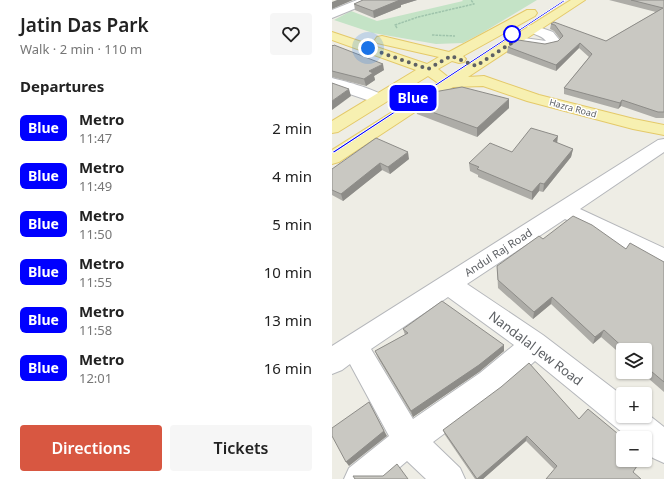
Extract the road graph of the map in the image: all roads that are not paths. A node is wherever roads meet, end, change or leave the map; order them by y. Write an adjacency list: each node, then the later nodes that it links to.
1 (367, 0): 4 (street)
2 (579, 0): 6 (main road)
3 (539, 9): 9 (main road)
4 (332, 14)
5 (332, 24): 9 (main road)
6 (533, 28): 8 (main road); 8 (street)
7 (332, 36): 11 (main road)
8 (516, 40): 10 (main road)
9 (451, 56): 10 (main road); 11 (main road)
10 (476, 66): 12 (main road); 14 (main road)
11 (428, 69): 14 (main road); 15 (main road)
12 (484, 81): 14 (main road); 17 (main road, Hazra Road)
13 (332, 83): 15 (street)
14 (447, 84): 19 (main road)
15 (379, 99): 16 (main road)
16 (332, 128)
17 (664, 130)
18 (664, 144): 20 (street, Andul Raj Road)
19 (332, 158)
20 (564, 210): 21 (street); 22 (street, Andul Raj Road)
21 (664, 258)
22 (448, 284): 23 (street, Nandalal Jew Road); 24 (street, Andul Raj Road)
23 (534, 344): 25 (street, Nandalal Jew Road); 27 (street)
24 (343, 354): 27 (street)
25 (616, 408)
26 (635, 423): 28 (street)
27 (409, 441): 29 (street); 30 (street)
28 (664, 447)
29 (360, 479)
30 (449, 479)

